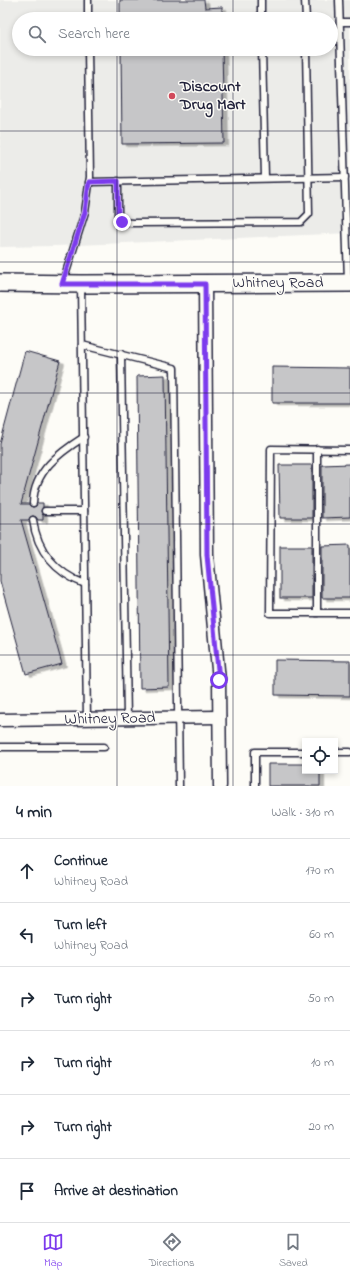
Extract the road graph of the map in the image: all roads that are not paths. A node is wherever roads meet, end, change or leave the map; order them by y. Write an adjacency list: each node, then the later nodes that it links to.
1 (88, 0): 5 (lane)
2 (261, 0): 6 (lane)
3 (305, 0): 7 (lane)
4 (339, 0): 8 (lane)
5 (88, 12)
6 (261, 12)
7 (306, 12)
8 (340, 22): 9 (lane); 14 (lane)
9 (350, 22)
10 (88, 56): 17 (lane)
11 (262, 56): 15 (lane)
12 (306, 56): 13 (lane)
13 (309, 177): 14 (lane); 15 (lane); 16 (lane)
14 (345, 177): 18 (lane)
15 (265, 178): 16 (lane)
16 (118, 181): 17 (lane)
17 (89, 182): 21 (lane)
18 (348, 204): 20 (lane)
19 (0, 283): 21 (street, Whitney Road)
20 (349, 283): 23 (street, Whitney Road)
21 (62, 284): 22 (street, Whitney Road)
22 (81, 284): 23 (street, Whitney Road); 24 (lane)
23 (205, 284): 36 (street)
24 (82, 345): 25 (lane); 26 (lane)
25 (121, 354): 37 (lane); 38 (lane)
26 (84, 436): 29 (lane); 31 (lane)
27 (317, 449): 28 (lane); 34 (lane); 34 (lane)
28 (350, 450)
29 (33, 504)
30 (45, 511): 31 (lane)
31 (84, 511): 33 (lane)
32 (33, 520): 33 (lane)
33 (85, 584): 39 (lane)
34 (317, 613): 35 (lane)
35 (350, 613)
36 (219, 717): 38 (street, Whitney Road); 47 (street)
37 (127, 718): 38 (street, Whitney Road); 39 (street, Whitney Road)
38 (178, 718): 46 (lane)
39 (87, 719): 40 (street, Whitney Road)
40 (0, 720)
41 (0, 747): 42 (lane)
42 (104, 747)
43 (302, 752): 48 (lane)
44 (338, 752): 45 (lane)
45 (350, 752)
46 (179, 786)
47 (220, 786)
48 (255, 786)

